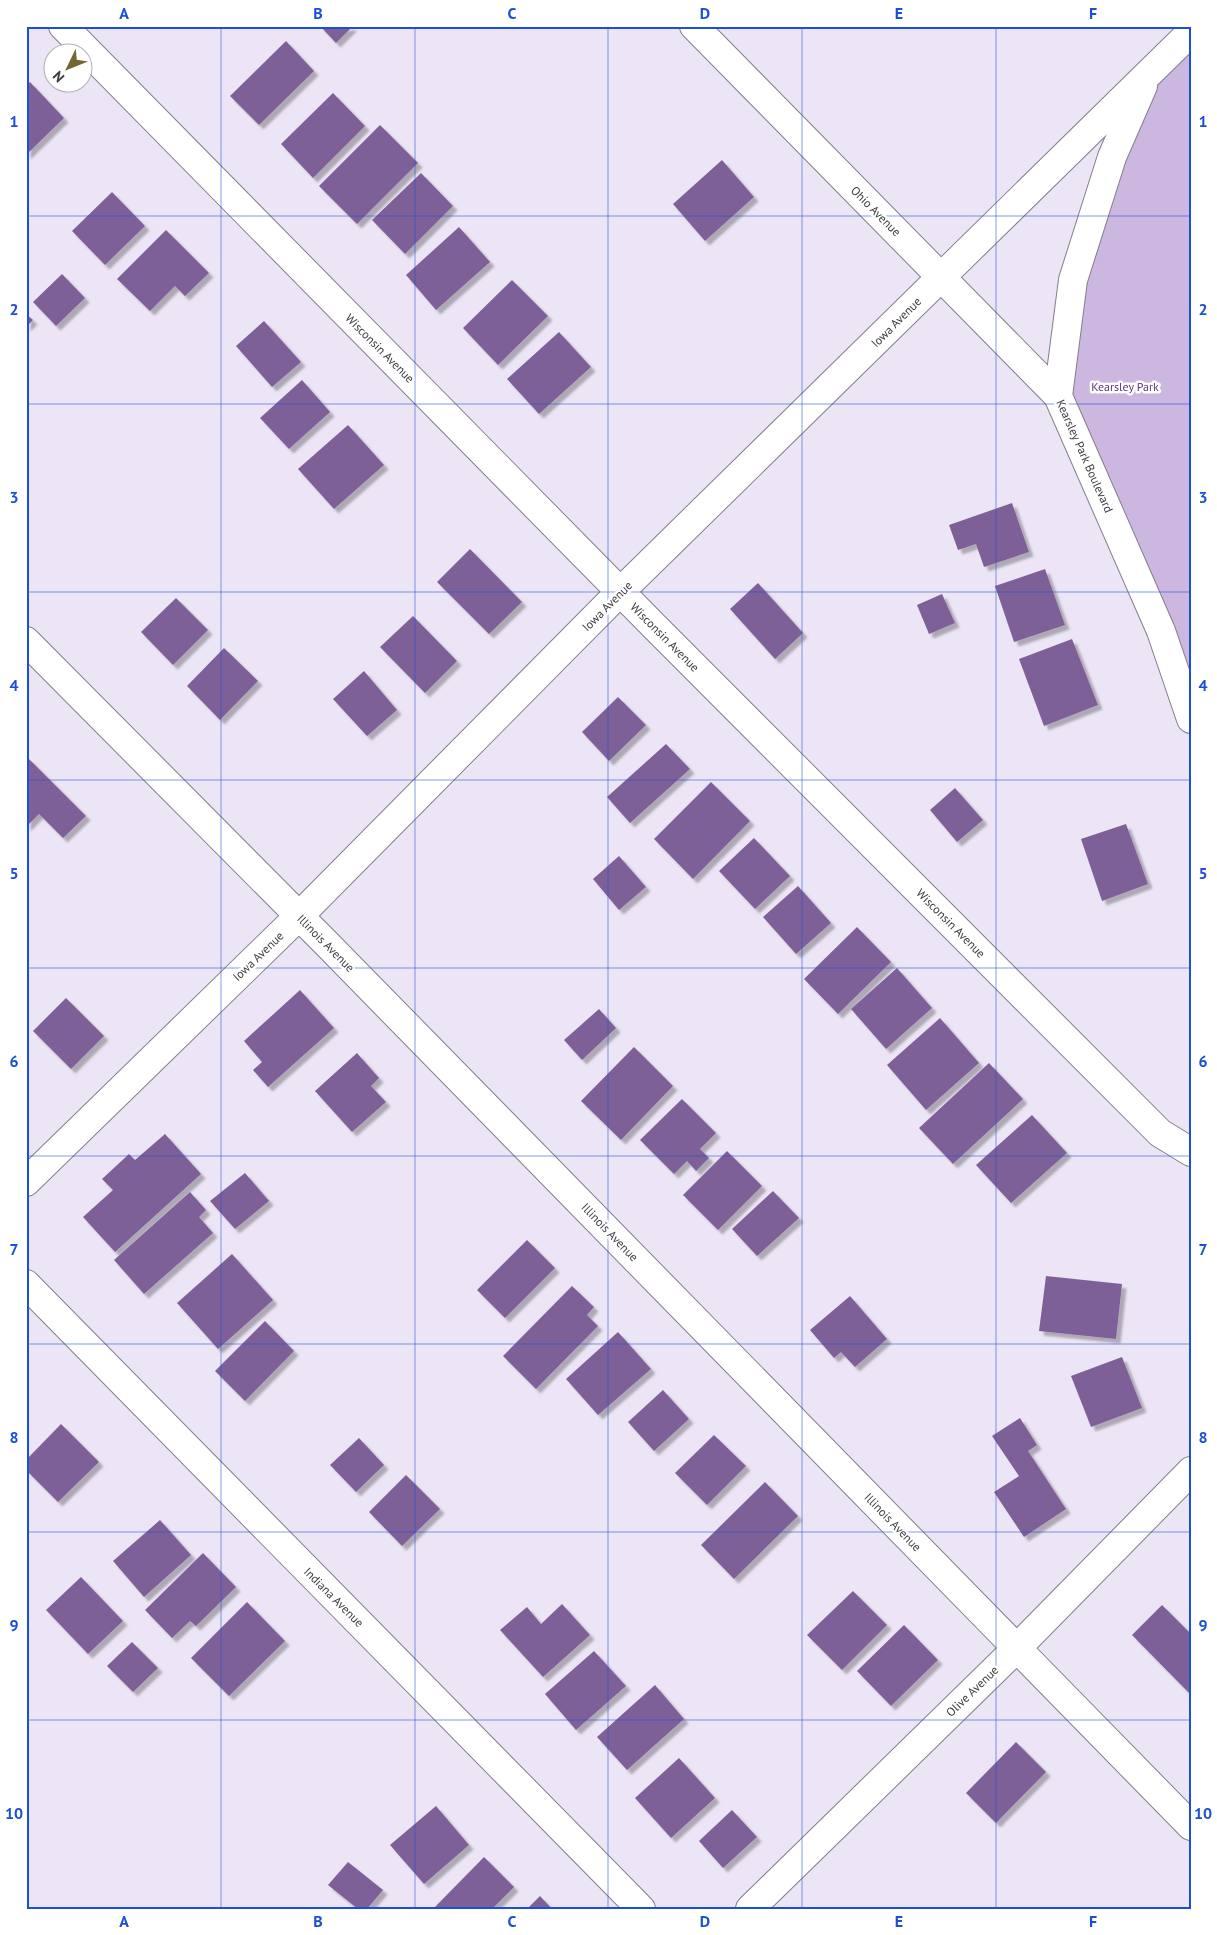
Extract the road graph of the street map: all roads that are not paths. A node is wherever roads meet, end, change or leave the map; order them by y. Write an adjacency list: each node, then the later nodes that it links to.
1 (63, 26): 7 (street, Wisconsin Avenue)
2 (694, 26): 5 (street, Ohio Avenue)
3 (1191, 32): 4 (street, Iowa Avenue)
4 (1149, 73): 5 (street, Iowa Avenue); 6 (street, Kearsley Park Boulevard)
5 (941, 277): 6 (street, Ohio Avenue); 7 (street, Iowa Avenue)
6 (1058, 396): 9 (street, Kearsley Park Boulevard)
7 (620, 592): 10 (street, Iowa Avenue); 11 (street, Wisconsin Avenue)
8 (26, 642): 10 (street, Illinois Avenue)
9 (1191, 719)
10 (299, 916): 12 (street, Iowa Avenue); 15 (street, Illinois Avenue)
11 (1191, 1152)
12 (26, 1182)
13 (26, 1284): 17 (street, Indiana Avenue)
14 (1191, 1471): 15 (street, Olive Avenue)
15 (1017, 1648): 16 (street, Illinois Avenue); 18 (street, Olive Avenue)
16 (1191, 1826)
17 (641, 1909)
18 (750, 1909)

